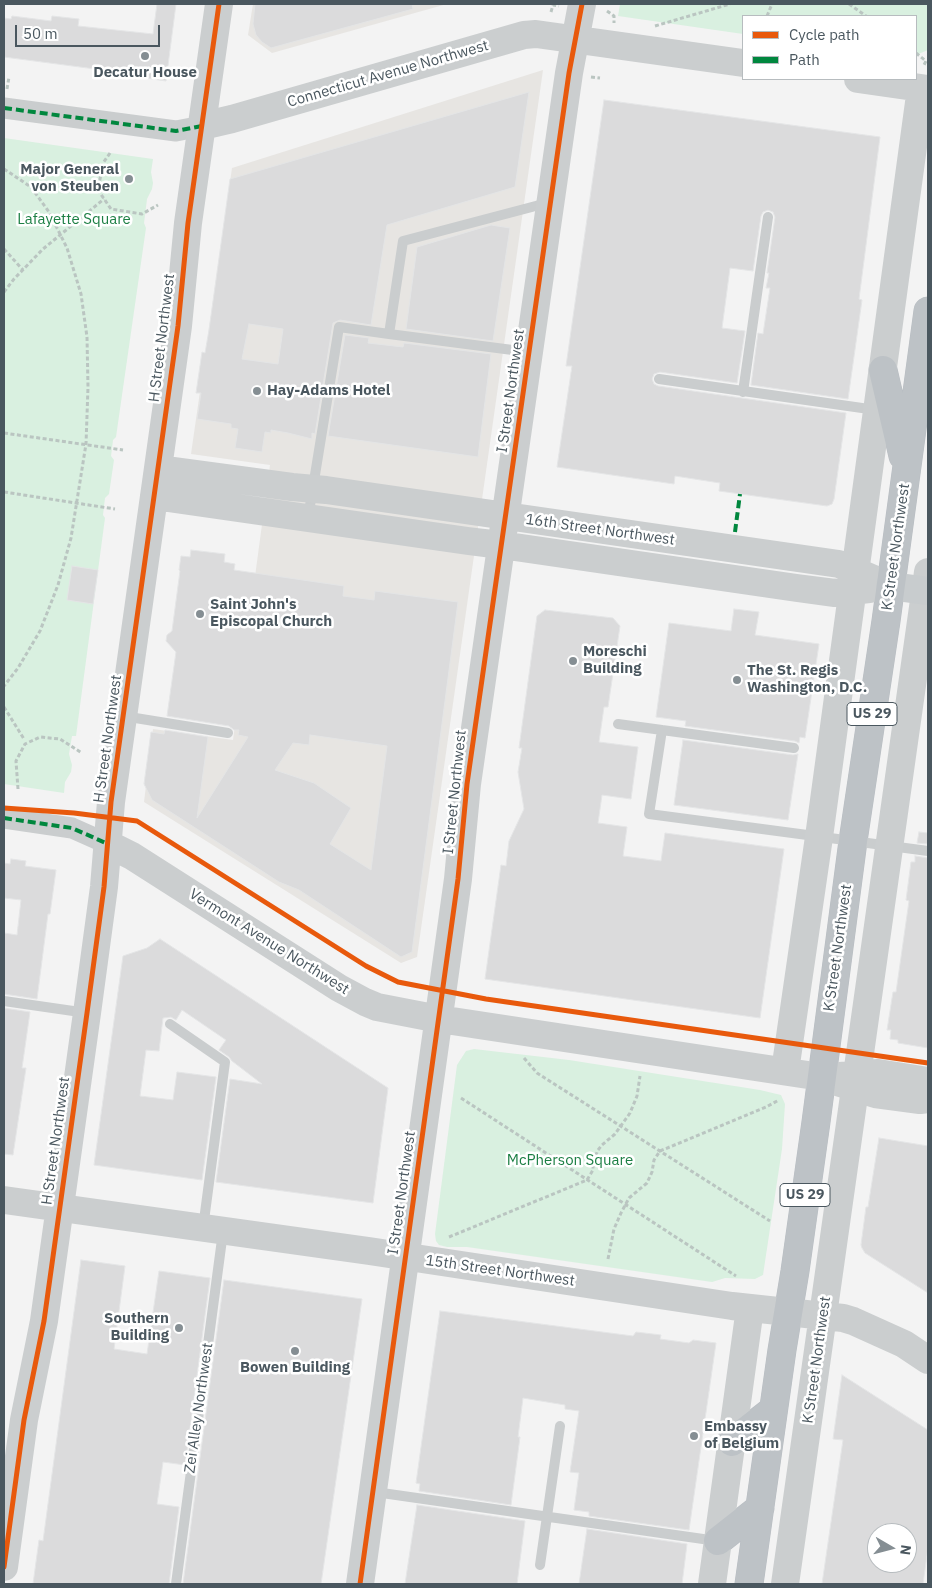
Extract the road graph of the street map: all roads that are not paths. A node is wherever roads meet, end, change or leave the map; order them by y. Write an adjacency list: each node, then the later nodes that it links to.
1 (219, 4): 8 (street, H Street Northwest)
2 (595, 7): 3 (street, I Street Northwest)
3 (576, 39): 4 (street, Connecticut Avenue Northwest); 8 (street, Connecticut Avenue Northwest); 9 (street, I Street Northwest)
4 (742, 63)
5 (865, 80): 6 (street)
6 (925, 88): 14 (street)
7 (4, 108): 8 (street)
8 (202, 126): 19 (street, H Street Northwest)
9 (550, 202): 12 (lane); 13 (street, I Street Northwest)
10 (768, 217): 16 (lane)
11 (928, 311): 20 (highway, K Street Northwest / US 29)
12 (389, 334): 13 (lane); 21 (lane)
13 (530, 352): 23 (street, I Street Northwest)
14 (883, 370): 17 (street); 20 (highway)
15 (659, 380): 16 (lane)
16 (743, 392): 17 (lane)
17 (877, 411): 26 (street)
18 (928, 438): 20 (highway)
19 (158, 469): 21 (street, 16th Street Northwest); 22 (street, H Street Northwest)
20 (906, 472): 28 (highway, K Street Northwest / US 29)
21 (312, 488): 23 (street, 16th Street Northwest); 24 (lane)
22 (154, 496): 24 (street, 16th Street Northwest); 29 (street, H Street Northwest)
23 (506, 516): 25 (street, I Street Northwest); 26 (street, 16th Street Northwest)
24 (308, 519): 25 (street, 16th Street Northwest)
25 (501, 545): 26 (street, 16th Street Northwest); 42 (street, I Street Northwest)
26 (853, 581): 28 (street, 16th Street Northwest); 35 (street)
27 (927, 585): 28 (main road, 16th Street Northwest); 38 (street, K Street Northwest)
28 (890, 586): 36 (highway, K Street Northwest / US 29)
29 (123, 716): 32 (lane); 37 (street, H Street Northwest)
30 (618, 724): 31 (lane)
31 (662, 730): 33 (lane); 35 (lane)
32 (228, 733)
33 (794, 748)
34 (4, 818): 37 (street)
35 (818, 837): 36 (lane); 44 (street)
36 (853, 841): 38 (lane); 45 (highway, K Street Northwest / US 29)
37 (108, 844): 41 (street, H Street Northwest); 42 (street, Vermont Avenue Northwest)
38 (889, 845): 39 (lane); 47 (street, K Street Northwest)
39 (928, 851)
40 (4, 1001): 41 (lane)
41 (88, 1013): 50 (street, H Street Northwest)
42 (439, 1019): 44 (street); 52 (street, I Street Northwest)
43 (170, 1024): 51 (lane, Zei Alley Northwest)
44 (785, 1071): 45 (street)
45 (821, 1077): 47 (street); 54 (highway, K Street Northwest / US 29)
46 (928, 1080): 47 (street)
47 (857, 1081): 48 (street); 55 (street, K Street Northwest)
48 (928, 1099)
49 (4, 1200): 50 (street, 15th Street Northwest)
50 (59, 1208): 51 (street, 15th Street Northwest); 65 (street, H Street Northwest)
51 (213, 1230): 52 (street, 15th Street Northwest); 66 (lane, Zei Alley Northwest)
52 (406, 1257): 53 (street, 15th Street Northwest); 60 (street, I Street Northwest)
53 (750, 1308): 54 (street, 15th Street Northwest); 59 (street)
54 (788, 1312): 55 (street); 57 (highway, K Street Northwest / US 29)
55 (823, 1316): 56 (street); 70 (street, K Street Northwest)
56 (928, 1360)
57 (773, 1410): 59 (highway); 61 (highway, K Street Northwest / US 29)
58 (560, 1426): 62 (lane)
59 (732, 1442): 63 (street)
60 (373, 1492): 62 (lane); 67 (street, I Street Northwest)
61 (760, 1508): 63 (highway); 69 (highway, K Street Northwest / US 29)
62 (547, 1517): 63 (lane); 64 (lane)
63 (718, 1541): 68 (street)
64 (540, 1565)
65 (4, 1566)
66 (176, 1584)
67 (360, 1584)
68 (712, 1584)
69 (749, 1584)
70 (785, 1584)

